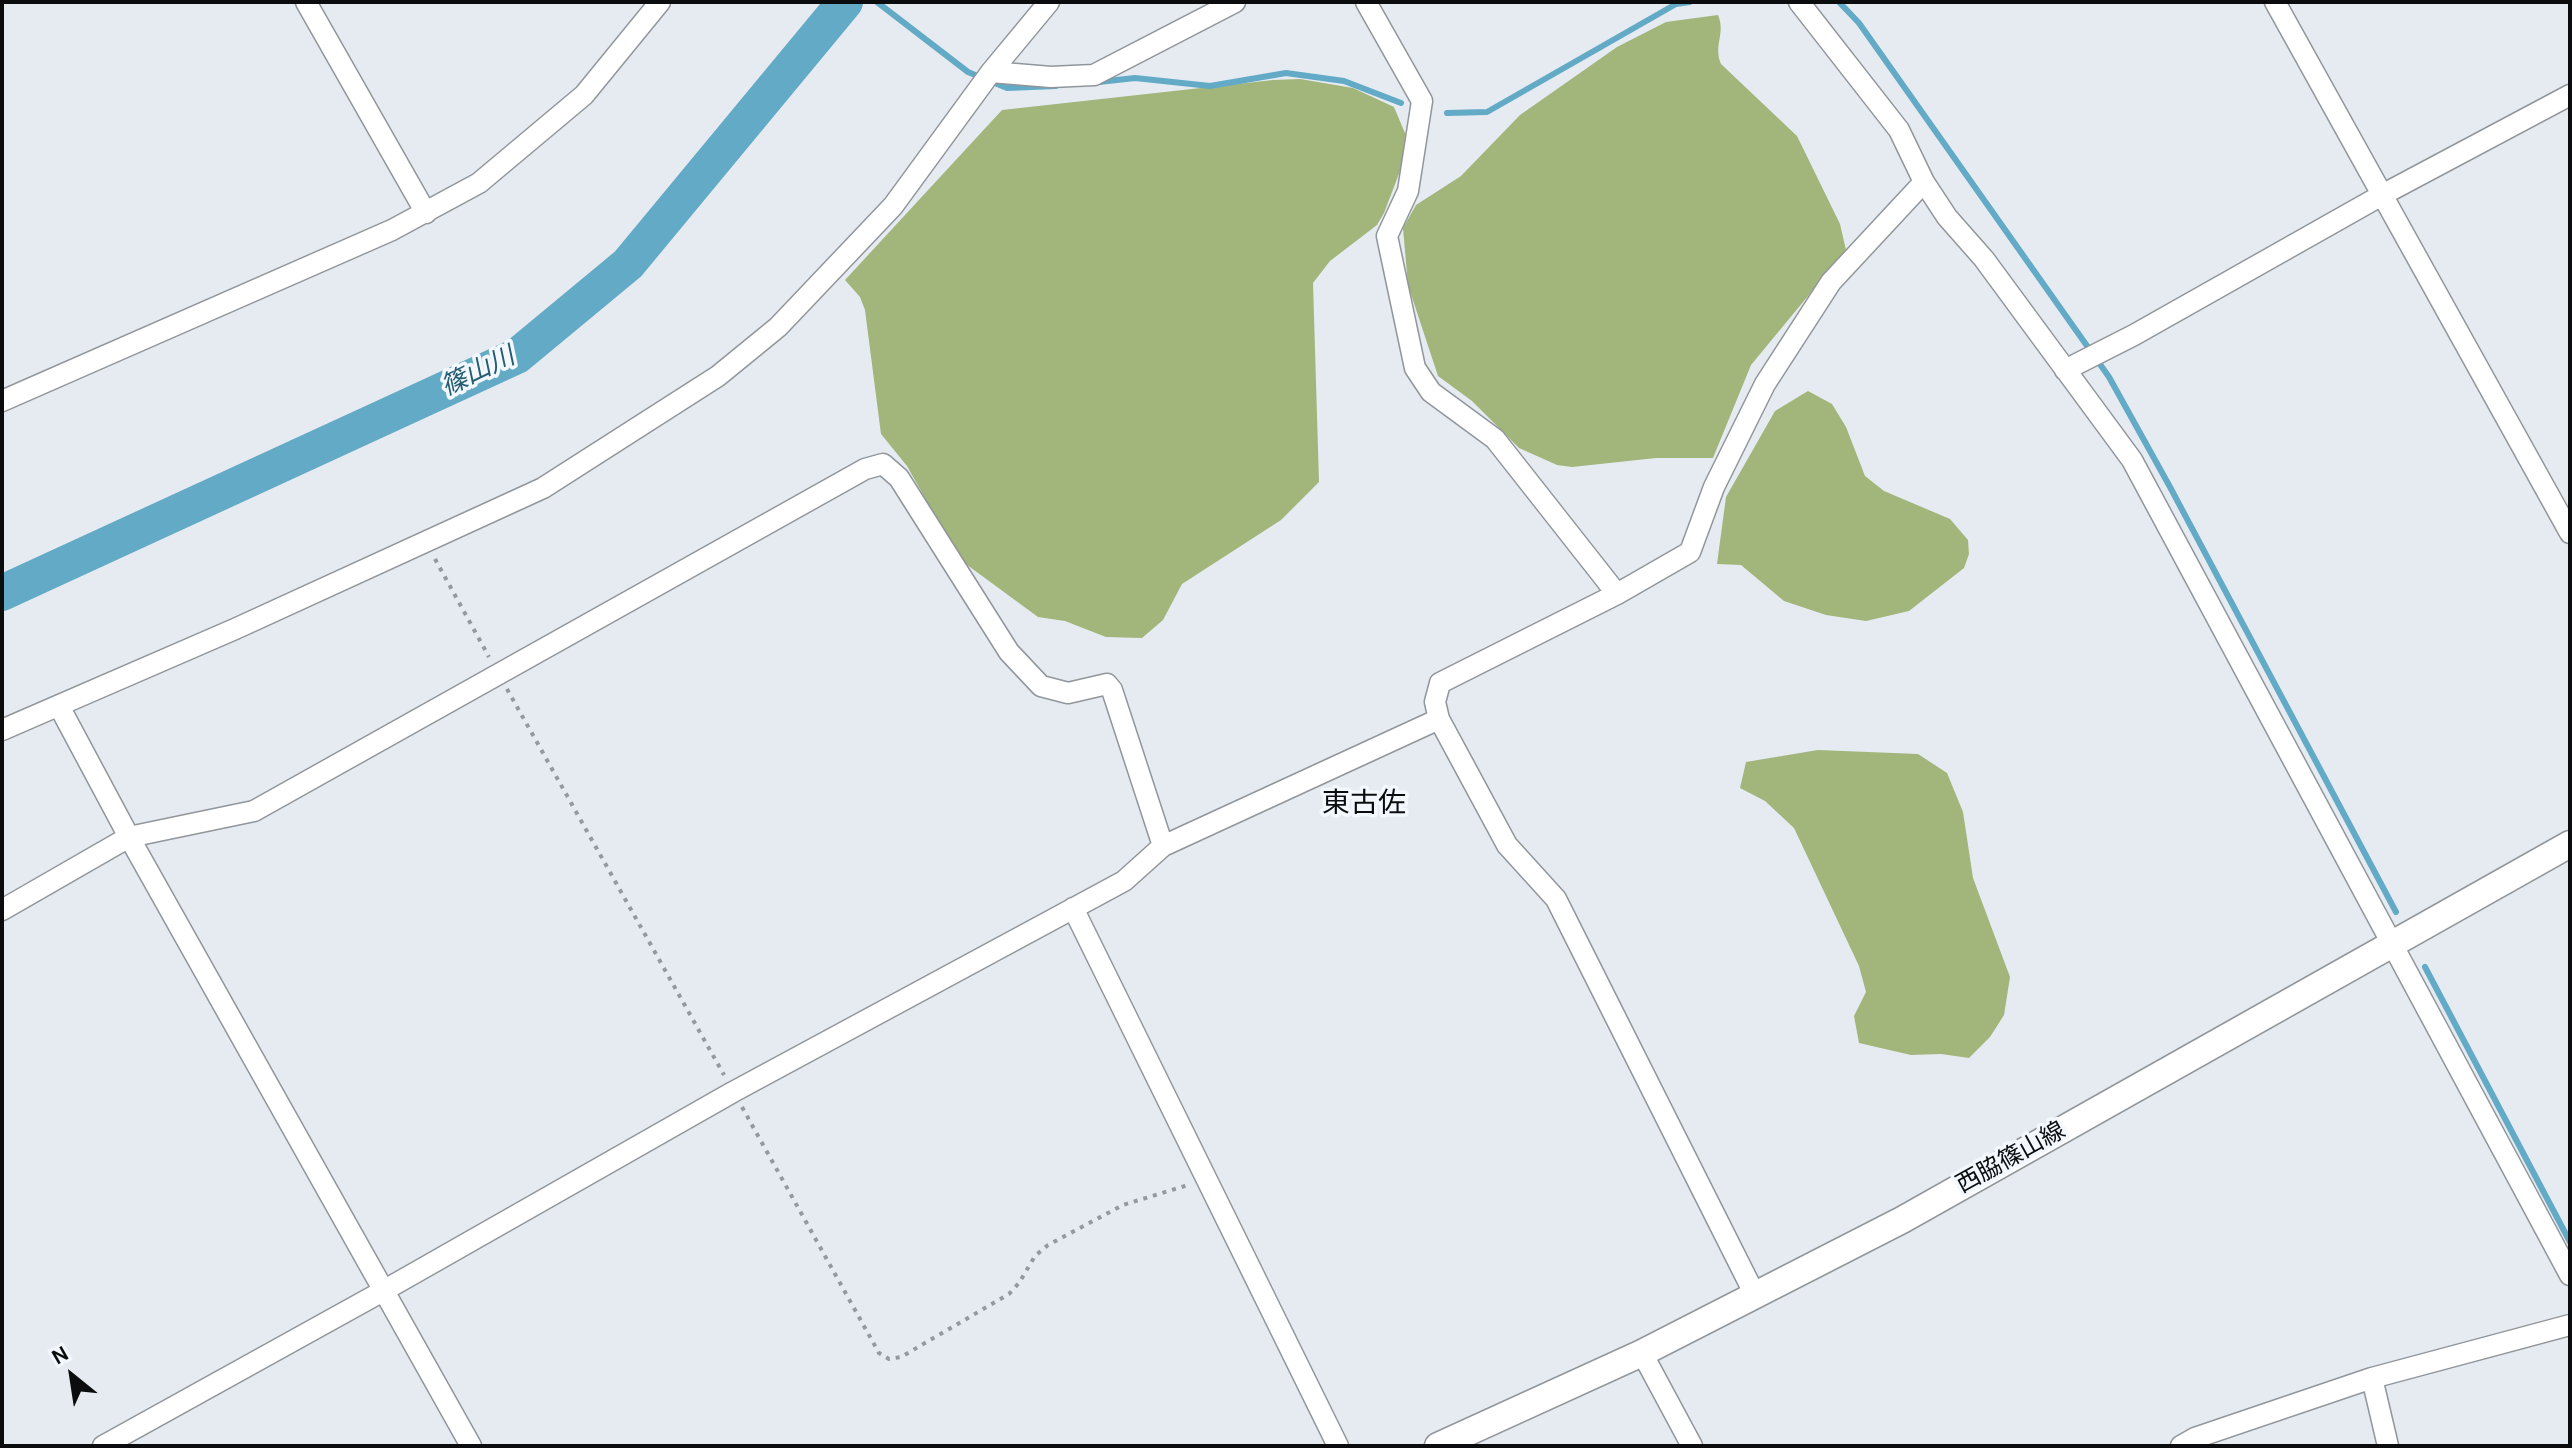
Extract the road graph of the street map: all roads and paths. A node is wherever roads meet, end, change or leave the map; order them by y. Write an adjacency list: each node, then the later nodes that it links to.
1 (306, 2): 12 (street)
2 (660, 2): 12 (street)
3 (1049, 2): 8 (street)
4 (1235, 2): 8 (street)
5 (1366, 2): 17 (street)
6 (1799, 2): 10 (street)
7 (2275, 2): 11 (street)
8 (991, 72): 16 (street)
9 (2570, 95): 11 (street)
10 (1924, 182): 13 (street); 17 (street)
11 (2382, 195): 13 (street); 15 (street)
12 (426, 213): 14 (street)
13 (2065, 370): 27 (street)
14 (2, 401)
15 (2570, 533)
16 (426, 543): 18 (path); 19 (street)
17 (1617, 594): 20 (street)
18 (499, 675): 22 (street); 24 (street); 28 (path)
19 (59, 706): 21 (street); 22 (street)
20 (1439, 719): 24 (street); 32 (street)
21 (2, 730)
22 (129, 837): 26 (street); 31 (street)
23 (2570, 844): 27 (main road, 西脇篠山線)
24 (1163, 846): 25 (street)
25 (1073, 908): 28 (street); 29 (street)
26 (2, 910)
27 (2394, 944): 30 (street); 32 (main road, 西脇篠山線)
28 (733, 1092): 29 (path); 31 (street)
29 (1206, 1180): 38 (street)
30 (2570, 1275)
31 (383, 1291): 36 (street); 37 (street)
32 (1755, 1295): 34 (main road, 西脇篠山線)
33 (2570, 1325): 35 (street)
34 (1642, 1353): 39 (main road, 西脇篠山線); 40 (street)
35 (2372, 1378): 41 (street); 42 (street)
36 (103, 1446)
37 (471, 1446)
38 (1338, 1446)
39 (1438, 1446)
40 (1692, 1446)
41 (2181, 1446)
42 (2388, 1446)

